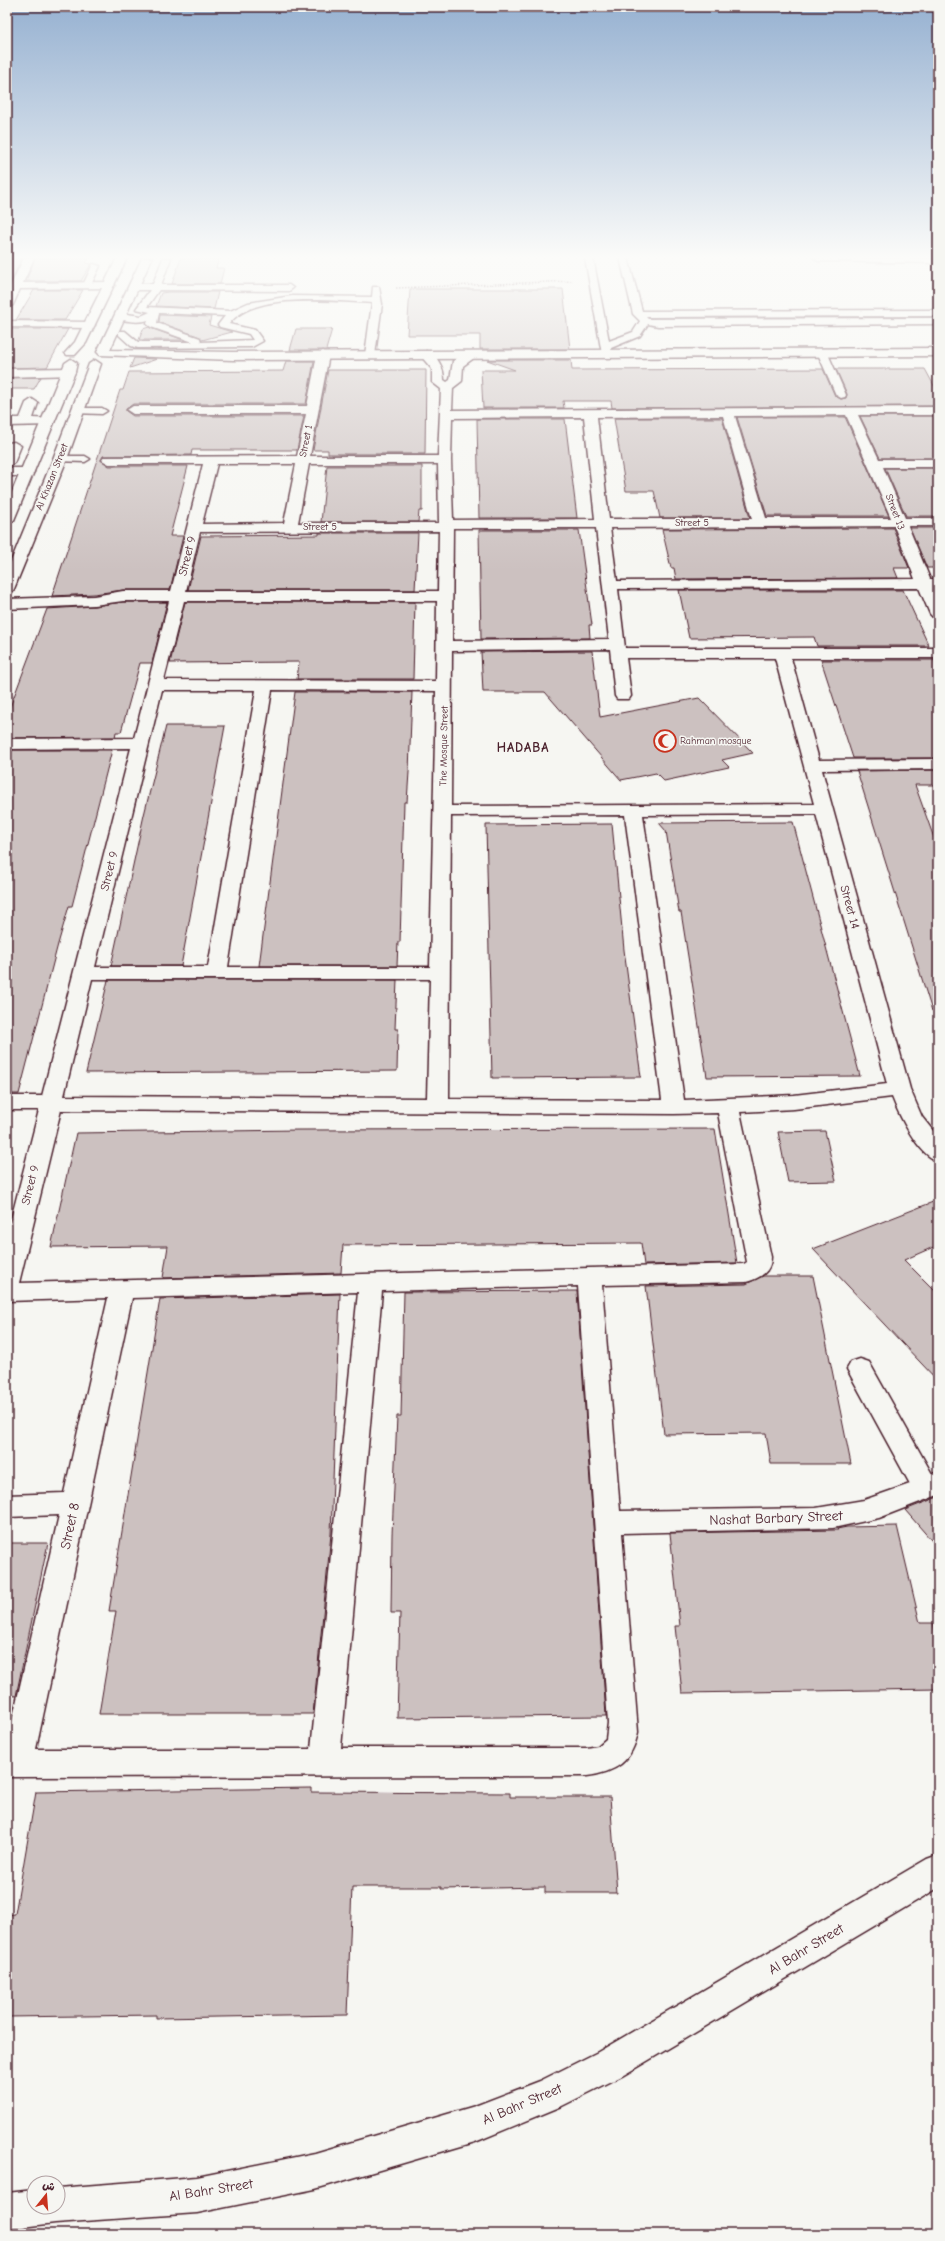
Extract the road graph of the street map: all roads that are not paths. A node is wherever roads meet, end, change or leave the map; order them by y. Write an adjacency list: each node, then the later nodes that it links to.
1 (71, 363): 7 (street); 22 (street)
2 (98, 363): 13 (street, Al Khazan Street)
3 (321, 363): 12 (street, Street 1)
4 (432, 363): 8 (street)
5 (459, 363): 8 (street)
6 (830, 363): 9 (lane)
7 (7, 373)
8 (447, 387): 19 (street, The Mosque Street)
9 (841, 395)
10 (32, 403): 21 (street)
11 (133, 410): 12 (street)
12 (312, 410): 28 (street, Street 1)
13 (77, 411): 14 (lane); 24 (street, Al Khazan Street)
14 (102, 411)
15 (850, 411): 16 (street); 17 (street); 31 (street, Street 13)
16 (938, 411)
17 (728, 412): 18 (street); 36 (street)
18 (590, 413): 19 (street); 39 (street)
19 (447, 414): 29 (street, The Mosque Street)
20 (7, 422): 21 (street)
21 (25, 422): 22 (street)
22 (48, 422): 34 (street)
23 (14, 446): 30 (street)
24 (60, 459): 25 (lane); 45 (street, Al Khazan Street)
25 (85, 459)
26 (109, 460): 27 (street)
27 (211, 460): 28 (street); 41 (street, Street 9)
28 (303, 460): 29 (street); 42 (street, Street 1)
29 (444, 460): 40 (street, The Mosque Street)
30 (7, 463)
31 (876, 463): 32 (street); 37 (street, Street 13)
32 (938, 463)
33 (7, 472): 34 (street)
34 (27, 472): 35 (street)
35 (7, 520)
36 (760, 522): 37 (street, Street 5); 39 (street, Street 5)
37 (898, 522): 38 (street, Street 5); 43 (street, Street 13)
38 (938, 522)
39 (603, 523): 40 (street, Street 5); 44 (street)
40 (446, 526): 42 (street, Street 5); 48 (street, The Mosque Street)
41 (195, 528): 42 (street, Street 5); 47 (street, Street 9)
42 (290, 528)
43 (931, 583): 44 (street); 50 (street, Street 13)
44 (610, 585): 52 (street)
45 (7, 589): 46 (street)
46 (123, 596): 47 (street); 49 (street)
47 (178, 596): 48 (street); 55 (street, Street 9)
48 (445, 596): 51 (street, The Mosque Street)
49 (7, 604)
50 (938, 614)
51 (445, 646): 52 (street); 57 (street, The Mosque Street)
52 (617, 649): 54 (street); 58 (street)
53 (938, 652): 54 (street)
54 (782, 653): 62 (street, Street 14)
55 (155, 685): 56 (street); 59 (street, Street 9)
56 (265, 685): 57 (street); 67 (street)
57 (444, 686): 65 (street, The Mosque Street)
58 (623, 696)
59 (141, 743): 60 (street); 66 (street, Street 9)
60 (7, 744)
61 (938, 764): 62 (street)
62 (813, 765): 63 (street, Street 14)
63 (824, 809): 64 (street); 69 (street, Street 14)
64 (633, 810): 65 (street); 74 (street)
65 (443, 811): 68 (street, The Mosque Street)
66 (84, 973): 67 (street); 71 (street, Street 9)
67 (217, 973): 68 (street)
68 (441, 973): 72 (street, The Mosque Street)
69 (899, 1089): 73 (street); 75 (street, Street 14)
70 (7, 1103): 71 (street)
71 (50, 1103): 72 (street); 77 (street, Street 9)
72 (438, 1105): 74 (street)
73 (728, 1106): 74 (street); 76 (street)
74 (674, 1107)
75 (938, 1153)
76 (589, 1277): 78 (street); 85 (street)
77 (7, 1282)
78 (371, 1283): 79 (street); 87 (street)
79 (122, 1289): 80 (street); 83 (street, Street 8)
80 (7, 1292)
81 (860, 1369): 82 (street)
82 (932, 1486): 85 (street, Nashat Barbary Street)
83 (74, 1504): 84 (street); 86 (street, Street 8)
84 (7, 1506)
85 (607, 1522): 87 (street)
86 (12, 1762): 87 (street)
87 (326, 1762)
88 (938, 1870): 89 (street, Al Bahr Street)
89 (66, 2205)
90 (26, 2209): 91 (street)
91 (7, 2210)

